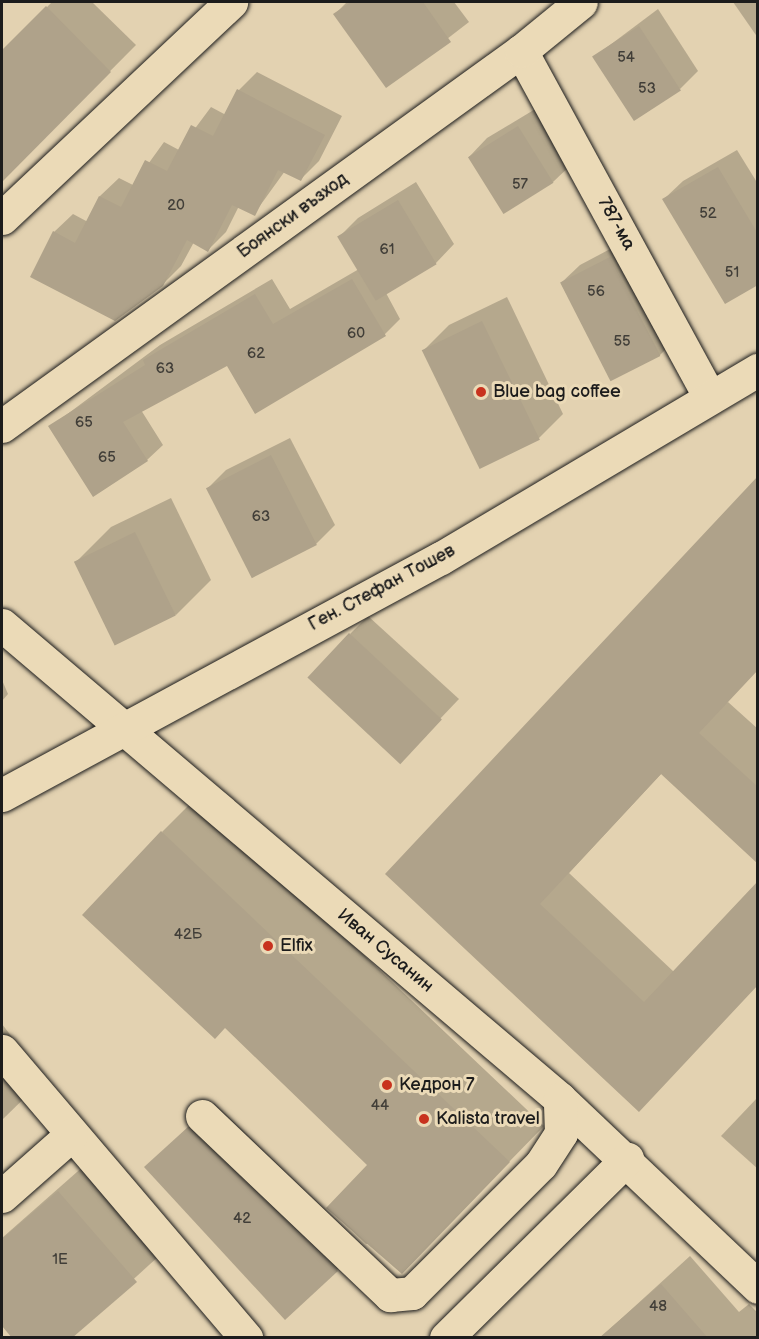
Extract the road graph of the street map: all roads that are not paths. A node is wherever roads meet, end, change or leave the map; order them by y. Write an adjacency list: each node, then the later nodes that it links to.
1 (231, 2): 4 (street)
2 (580, 2): 3 (street, Боянски възход)
3 (521, 51): 6 (street, 787-ма); 7 (street, Боянски възход)
4 (2, 218)
5 (758, 370): 6 (street, Ген. Стефан Тошев)
6 (710, 397): 9 (street, Ген. Стефан Тошев)
7 (2, 426)
8 (2, 625): 9 (street, Иван Сусанин)
9 (121, 726): 10 (street, Ген. Стефан Тошев); 12 (street, Иван Сусанин)
10 (2, 795)
11 (2, 1051): 14 (street)
12 (560, 1100): 13 (street); 15 (street, Иван Сусанин)
13 (202, 1116)
14 (71, 1135): 16 (street); 18 (street)
15 (627, 1159): 17 (street, Иван Сусанин); 19 (street)
16 (2, 1196)
17 (758, 1287)
18 (246, 1338)
19 (446, 1338)

